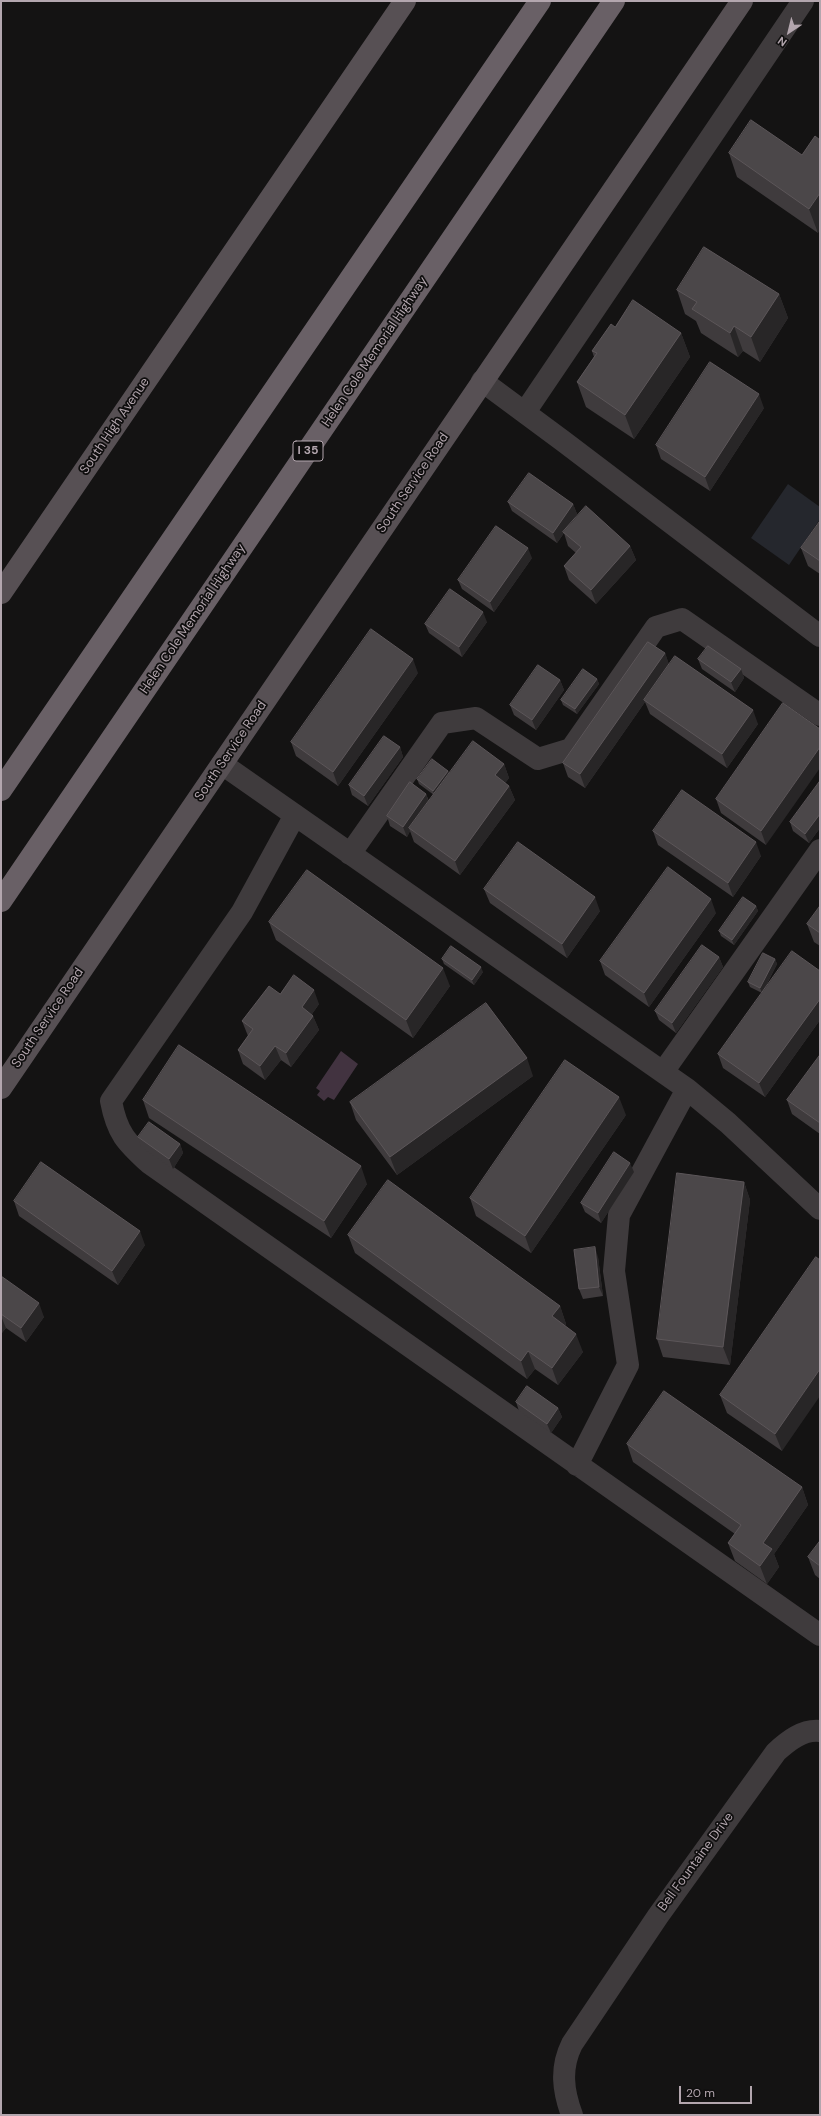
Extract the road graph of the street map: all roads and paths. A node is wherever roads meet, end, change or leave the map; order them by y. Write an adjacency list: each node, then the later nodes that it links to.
1 (405, 1): 8 (main road, South High Avenue)
2 (540, 1): 12 (highway)
3 (614, 1): 16 (highway, Helen Cole Memorial Highway / I 35)
4 (742, 1): 6 (main road, South Service Road)
5 (803, 1): 7 (street)
6 (482, 381): 7 (street); 11 (main road, South Service Road)
7 (525, 412): 9 (street)
8 (1, 593)
9 (820, 636)
10 (820, 715): 15 (street)
11 (222, 764): 13 (street); 18 (main road, South Service Road)
12 (1, 790)
13 (295, 815): 15 (street); 21 (street)
14 (820, 850): 17 (street)
15 (350, 854): 17 (street)
16 (1, 901)
17 (663, 1072): 19 (street)
18 (1, 1088)
19 (687, 1089): 20 (street); 21 (street)
20 (820, 1209)
21 (577, 1465): 22 (street)
22 (820, 1635)
23 (820, 1731): 24 (street, Bell Fountaine Drive)
24 (572, 2115)

